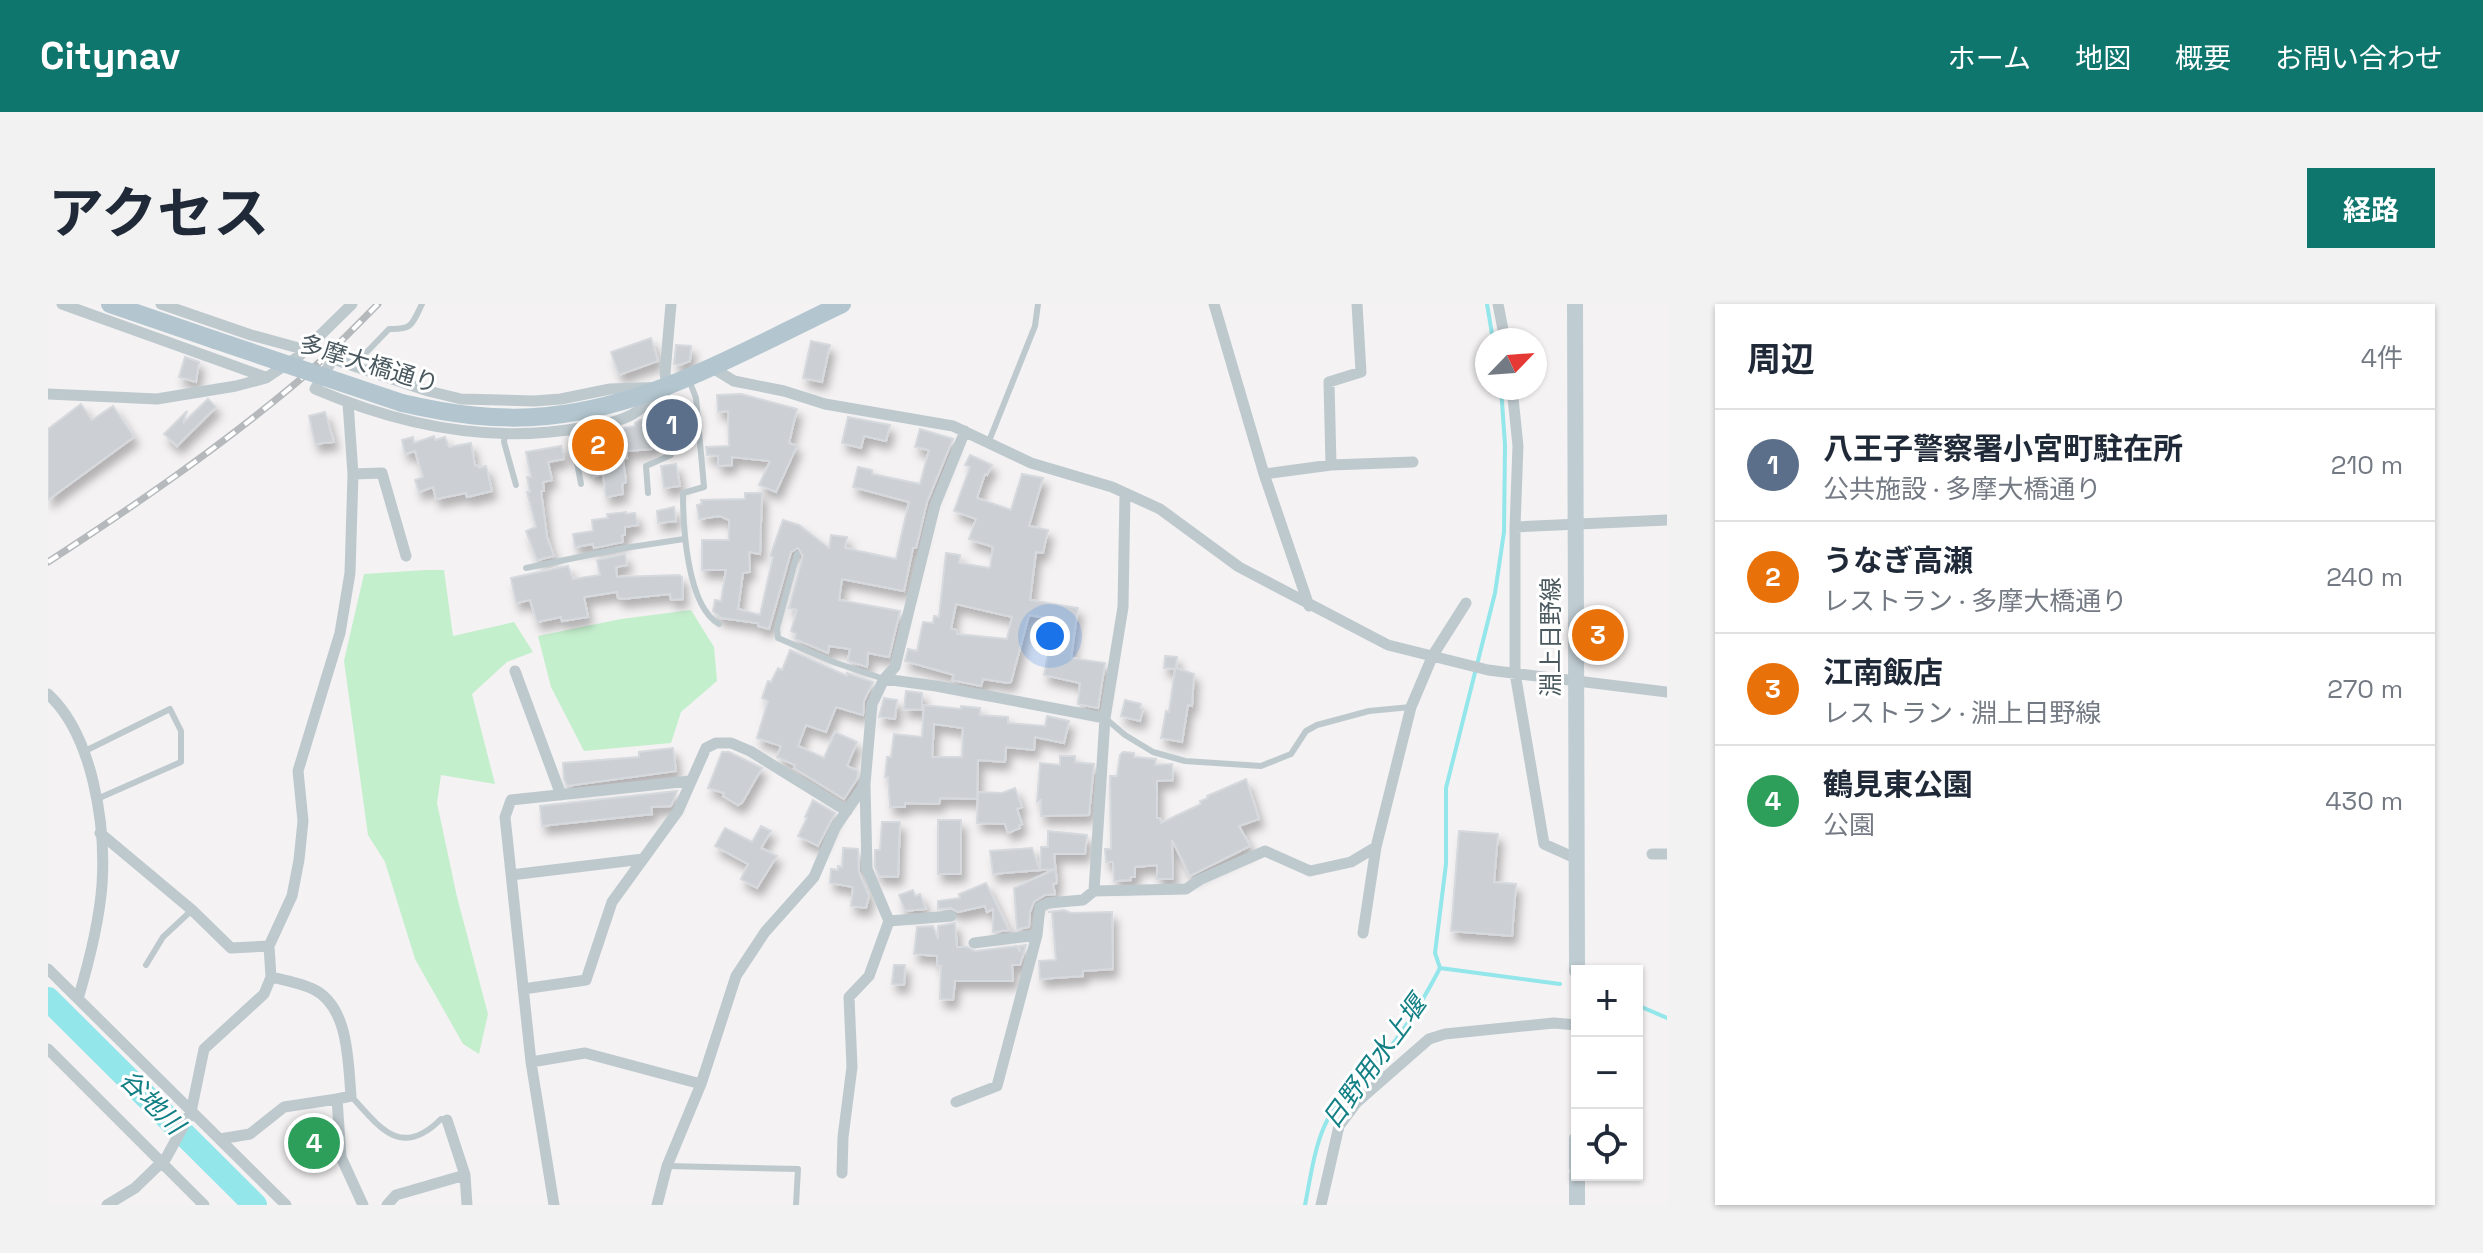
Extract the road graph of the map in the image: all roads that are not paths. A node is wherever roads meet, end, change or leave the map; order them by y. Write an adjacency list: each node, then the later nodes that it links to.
1 (62, 304): 17 (street)
2 (110, 304): 19 (main road, 多摩大橋通り, bridge)
3 (161, 304): 14 (street)
4 (352, 304): 14 (street)
5 (422, 304): 15 (lane)
6 (671, 304): 19 (street)
7 (842, 304): 16 (main road, 多摩大橋通り)
8 (1038, 304): 26 (lane)
9 (1214, 304): 30 (street)
10 (1357, 304): 28 (street)
11 (1498, 304): 13 (street)
12 (1575, 304): 36 (main road, 淵上日野線)
13 (1503, 328)
14 (306, 350): 17 (street)
15 (357, 367): 19 (street); 22 (street)
16 (711, 367): 18 (main road, 多摩大橋通り); 24 (street)
17 (266, 378): 20 (street)
18 (688, 378): 19 (main road, 多摩大橋通り); 38 (lane)
19 (667, 387): 23 (street); 33 (lane)
20 (48, 394)
21 (1513, 400): 37 (street)
22 (348, 403): 25 (street); 29 (street)
23 (571, 430): 25 (street); 31 (lane)
24 (965, 431): 26 (street); 48 (street)
25 (506, 434): 32 (lane)
26 (989, 441): 34 (street)
27 (1413, 462): 28 (street)
28 (1331, 465): 30 (street)
29 (353, 474): 40 (street); 74 (street)
30 (1264, 474): 43 (street)
31 (581, 484)
32 (516, 485)
33 (648, 493)
34 (1125, 493): 43 (street); 53 (street)
35 (1667, 520): 36 (street)
36 (1575, 525): 37 (street); 49 (main road, 淵上日野線)
37 (1515, 527): 47 (street)
38 (684, 539): 41 (lane); 44 (lane)
39 (797, 554): 48 (lane)
40 (406, 556)
41 (526, 568)
42 (1466, 603): 45 (street)
43 (1309, 606): 45 (street)
44 (719, 624)
45 (1433, 655): 47 (street); 52 (street)
46 (515, 671): 57 (street)
47 (1515, 673): 49 (street); 64 (street)
48 (884, 679): 53 (street); 56 (street)
49 (1575, 681): 50 (street); 64 (main road, 淵上日野線)
50 (1667, 692)
51 (48, 694): 54 (street)
52 (1411, 707): 53 (lane); 61 (street)
53 (1105, 718): 67 (street)
54 (83, 752): 58 (street); 58 (lane)
55 (690, 781): 57 (street); 59 (street); 65 (street)
56 (865, 784): 59 (street); 70 (street)
57 (561, 795): 66 (street)
58 (96, 800): 60 (street)
59 (847, 811): 84 (street)
60 (100, 833): 68 (street); 80 (street)
61 (1376, 847): 67 (street); 71 (street)
62 (1652, 854): 63 (street)
63 (1667, 854)
64 (1575, 858): 76 (main road, 淵上日野線)
65 (643, 859): 66 (street); 79 (street)
66 (511, 875): 79 (street)
67 (1094, 891): 72 (street)
68 (192, 910): 74 (street); 75 (lane)
69 (951, 916): 70 (street)
70 (889, 921): 93 (street)
71 (1363, 933)
72 (1037, 935): 73 (street); 87 (street)
73 (974, 943)
74 (269, 946): 78 (street)
75 (146, 965)
76 (1577, 965)
77 (48, 969): 80 (street)
78 (271, 977): 85 (street); 88 (street)
79 (523, 989): 83 (street)
80 (78, 999): 88 (street)
81 (1571, 1024): 105 (street)
82 (48, 1049): 91 (street)
83 (531, 1062): 84 (street); 102 (street)
84 (701, 1084): 92 (street)
85 (351, 1096): 86 (street); 89 (lane)
86 (337, 1099): 90 (street); 99 (street)
87 (956, 1102)
88 (190, 1114): 90 (street); 91 (street)
89 (447, 1120): 94 (street)
90 (220, 1139): 98 (street)
91 (164, 1160): 96 (street); 97 (street)
92 (667, 1166): 103 (street); 104 (lane)
93 (842, 1173)
94 (465, 1175): 100 (street); 101 (street)
95 (1577, 1181): 106 (main road)
96 (107, 1205)
97 (204, 1205)
98 (286, 1205)
99 (363, 1205)
100 (387, 1205)
101 (467, 1205)
102 (554, 1205)
103 (657, 1205)
104 (796, 1205)
105 (1321, 1205)
106 (1577, 1205)

